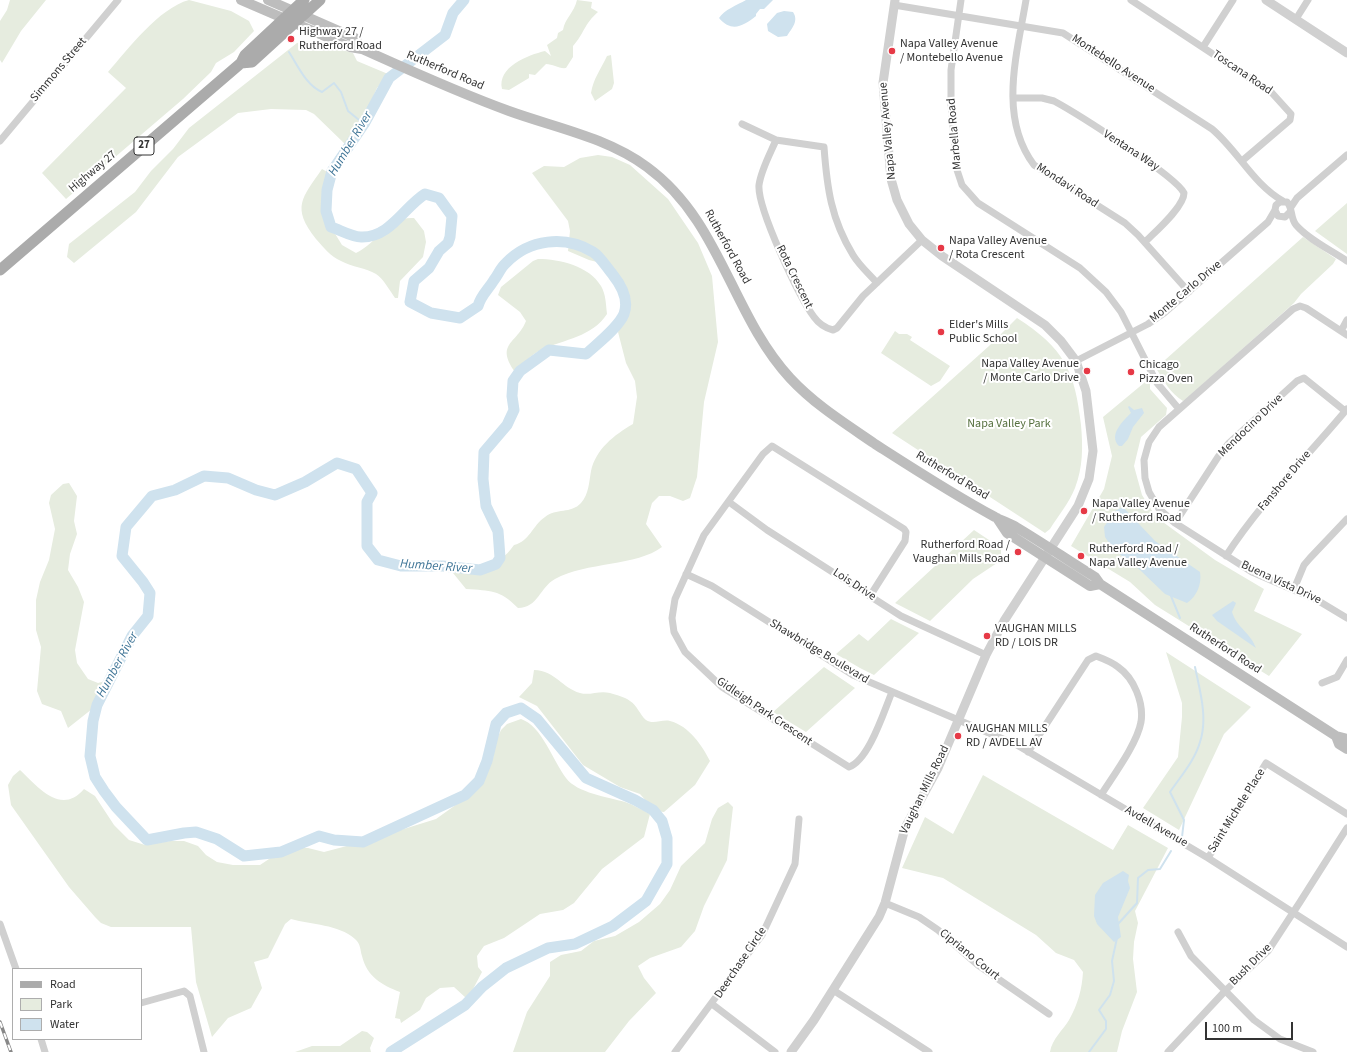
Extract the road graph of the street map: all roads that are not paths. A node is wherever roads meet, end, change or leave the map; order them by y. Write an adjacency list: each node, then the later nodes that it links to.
1 (118, 0): 27 (street, Simmons Street)
2 (241, 0): 16 (main road, Rutherford Road)
3 (268, 0): 13 (main road, Rutherford Road)
4 (304, 0): 13 (main road, Highway 27 / 27)
5 (320, 0): 14 (main road, Highway 27 / 27)
6 (961, 0): 15 (street, Marbella Road)
7 (1026, 0): 19 (street, Mondavi Road)
8 (1131, 0): 20 (street, Toscana Road)
9 (1233, 0): 20 (street)
10 (1266, 0): 17 (street)
11 (1308, 0): 17 (street)
12 (894, 3): 15 (street, Montebello Avenue); 38 (street, Napa Valley Avenue)
13 (293, 11): 14 (main road, Rutherford Road); 16 (main road, Highway 27 / 27)
14 (304, 15): 18 (main road, Highway 27 / 27); 21 (main road, Rutherford Road)
15 (959, 15): 19 (street, Montebello Avenue); 45 (street, Marbella Road)
16 (285, 18): 18 (main road, Rutherford Road); 23 (main road, Highway 27 / 27)
17 (1296, 19): 22 (street)
18 (296, 23): 21 (main road, Rutherford Road); 23 (main road, Highway 27 / 27)
19 (1021, 25): 24 (street, Mondavi Road); 29 (street, Montebello Avenue)
20 (1203, 47): 29 (street, Toscana Road)
21 (362, 50): 51 (main road, Rutherford Road)
22 (1347, 53)
23 (241, 63): 41 (main road, Highway 27 / 27)
24 (1013, 98): 39 (street, Mondavi Road); 39 (street, Ventana Way)
25 (742, 124): 26 (street)
26 (776, 140): 42 (street); 42 (street, Rota Crescent)
27 (0, 141)
28 (1347, 154): 31 (street)
29 (1242, 161): 30 (street, Montebello Avenue)
30 (1270, 194): 32 (street, Montebello Avenue); 33 (street, Montebello Avenue)
31 (1297, 198): 32 (street); 34 (street)
32 (1284, 201): 33 (street); 34 (street)
33 (1275, 209): 35 (street); 36 (street, Monte Carlo Drive)
34 (1291, 210): 35 (street); 37 (street)
35 (1281, 217): 36 (street, Monte Carlo Drive); 37 (street)
36 (1268, 222): 43 (street, Monte Carlo Drive)
37 (1295, 223): 40 (street)
38 (922, 240): 42 (street, Rota Crescent); 47 (street, Napa Valley Avenue)
39 (1145, 242): 43 (street, Mondavi Road)
40 (1347, 261)
41 (0, 270)
42 (877, 283)
43 (1189, 292): 45 (street, Monte Carlo Drive)
44 (1347, 320): 46 (street)
45 (1131, 333): 47 (street, Monte Carlo Drive); 48 (street, Marbella Road)
46 (1344, 333): 48 (street, Buena Vista Drive)
47 (1076, 361): 54 (street, Napa Valley Avenue)
48 (1179, 409): 53 (street, Buena Vista Drive)
49 (1346, 410): 53 (street, Mendocino Drive); 55 (street, Fanshore Drive)
50 (729, 502): 57 (street, Gidleigh Park Crescent); 60 (street, Lois Drive); 60 (street, Gidleigh Park Crescent)
51 (997, 518): 54 (main road, Rutherford Road); 56 (main road, Rutherford Road)
52 (1347, 519): 59 (street)
53 (1175, 523): 55 (street, Buena Vista Drive)
54 (1050, 548): 56 (street, Vaughan Mills Road); 58 (main road, Rutherford Road)
55 (1226, 556): 59 (street, Buena Vista Drive)
56 (1044, 557): 58 (main road, Rutherford Road); 62 (street, Vaughan Mills Road)
57 (686, 574): 65 (street, Shawbridge Boulevard); 65 (street, Gidleigh Park Crescent)
58 (1100, 584): 67 (main road, Rutherford Road)
59 (1294, 589): 61 (street, Buena Vista Drive)
60 (870, 596): 62 (street, Lois Drive)
61 (1347, 618)
62 (986, 655): 66 (street, Vaughan Mills Road)
63 (1347, 660): 64 (street)
64 (1322, 683)
65 (892, 692): 66 (street, Shawbridge Boulevard)
66 (958, 719): 70 (street, Avdell Avenue); 76 (street, Vaughan Mills Road)
67 (1336, 736): 68 (main road, Rutherford Road); 69 (main road, Rutherford Road)
68 (1347, 739)
69 (1347, 749)
70 (1028, 752): 71 (street, Avdell Avenue); 71 (street)
71 (1102, 795): 75 (street, Avdell Avenue)
72 (1347, 814): 75 (street, Saint Michele Place)
73 (799, 819): 85 (street, Deerchase Circle)
74 (1347, 828): 77 (street, Bush Drive)
75 (1208, 858): 77 (street, Avdell Avenue)
76 (885, 903): 82 (street, Vaughan Mills Road); 86 (street, Cipriano Court)
77 (1294, 913): 80 (street, Avdell Avenue); 83 (street, Bush Drive)
78 (0, 924): 81 (street)
79 (1178, 932): 83 (street)
80 (1347, 947)
81 (16, 968)
82 (833, 990): 92 (street, Vaughan Mills Road); 93 (street)
83 (1226, 990): 94 (street, Bush Drive); 95 (street)
84 (142, 1003): 89 (street)
85 (712, 1004): 90 (street, Deerchase Circle); 91 (street)
86 (1049, 1014)
87 (41, 1040): 88 (street)
88 (45, 1052)
89 (204, 1052)
90 (675, 1052)
91 (776, 1052)
92 (791, 1052)
93 (929, 1052)
94 (1168, 1052)
95 (1313, 1052)

